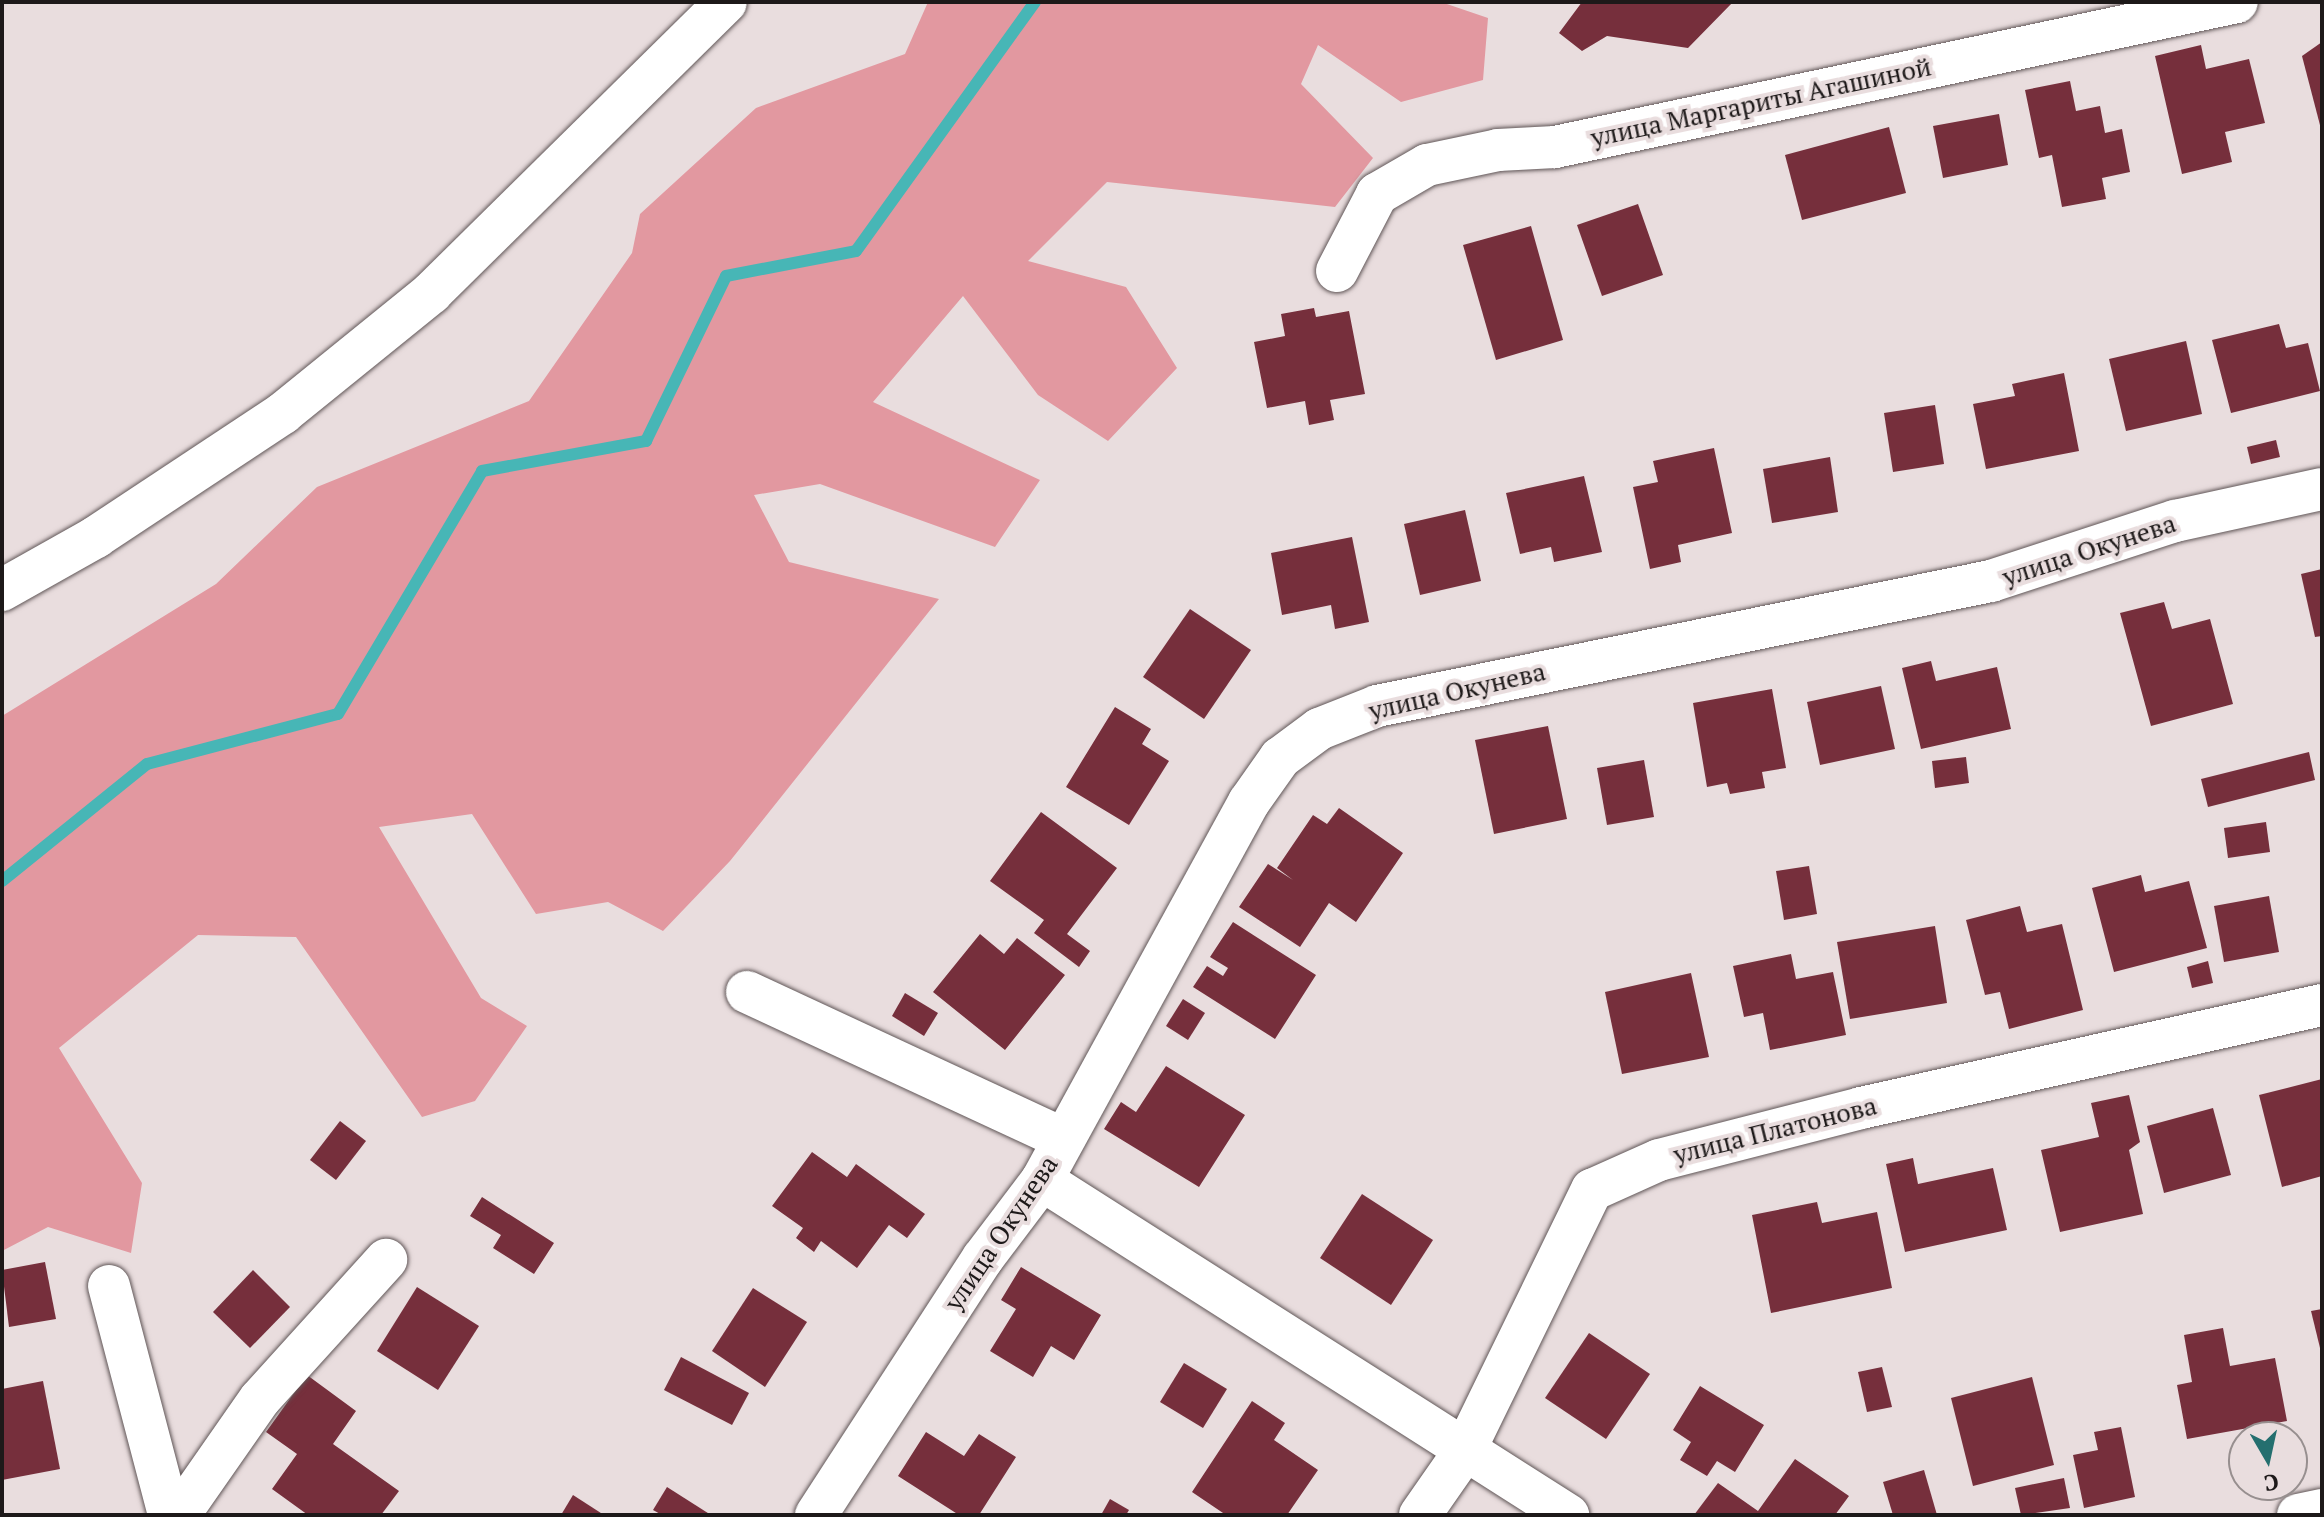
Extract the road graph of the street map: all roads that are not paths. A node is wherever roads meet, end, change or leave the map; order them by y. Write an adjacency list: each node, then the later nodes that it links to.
1 (726, 2): 5 (street)
2 (2237, 2): 3 (street, улица Маргариты Агашиной)
3 (1337, 271)
4 (2322, 489): 8 (street, улица Окунева)
5 (2, 590)
6 (747, 992): 8 (street)
7 (2322, 1005): 12 (street, улица Платонова)
8 (1063, 1139): 9 (street, улица Окунева)
9 (1042, 1180): 12 (street); 16 (street, улица Окунева)
10 (386, 1260): 15 (street)
11 (109, 1286): 14 (street)
12 (1464, 1452): 17 (street, улица Платонова); 18 (street)
13 (2322, 1510): 19 (street)
14 (169, 1515)
15 (179, 1515)
16 (816, 1515)
17 (1420, 1515)
18 (1568, 1515)
19 (2298, 1515)

